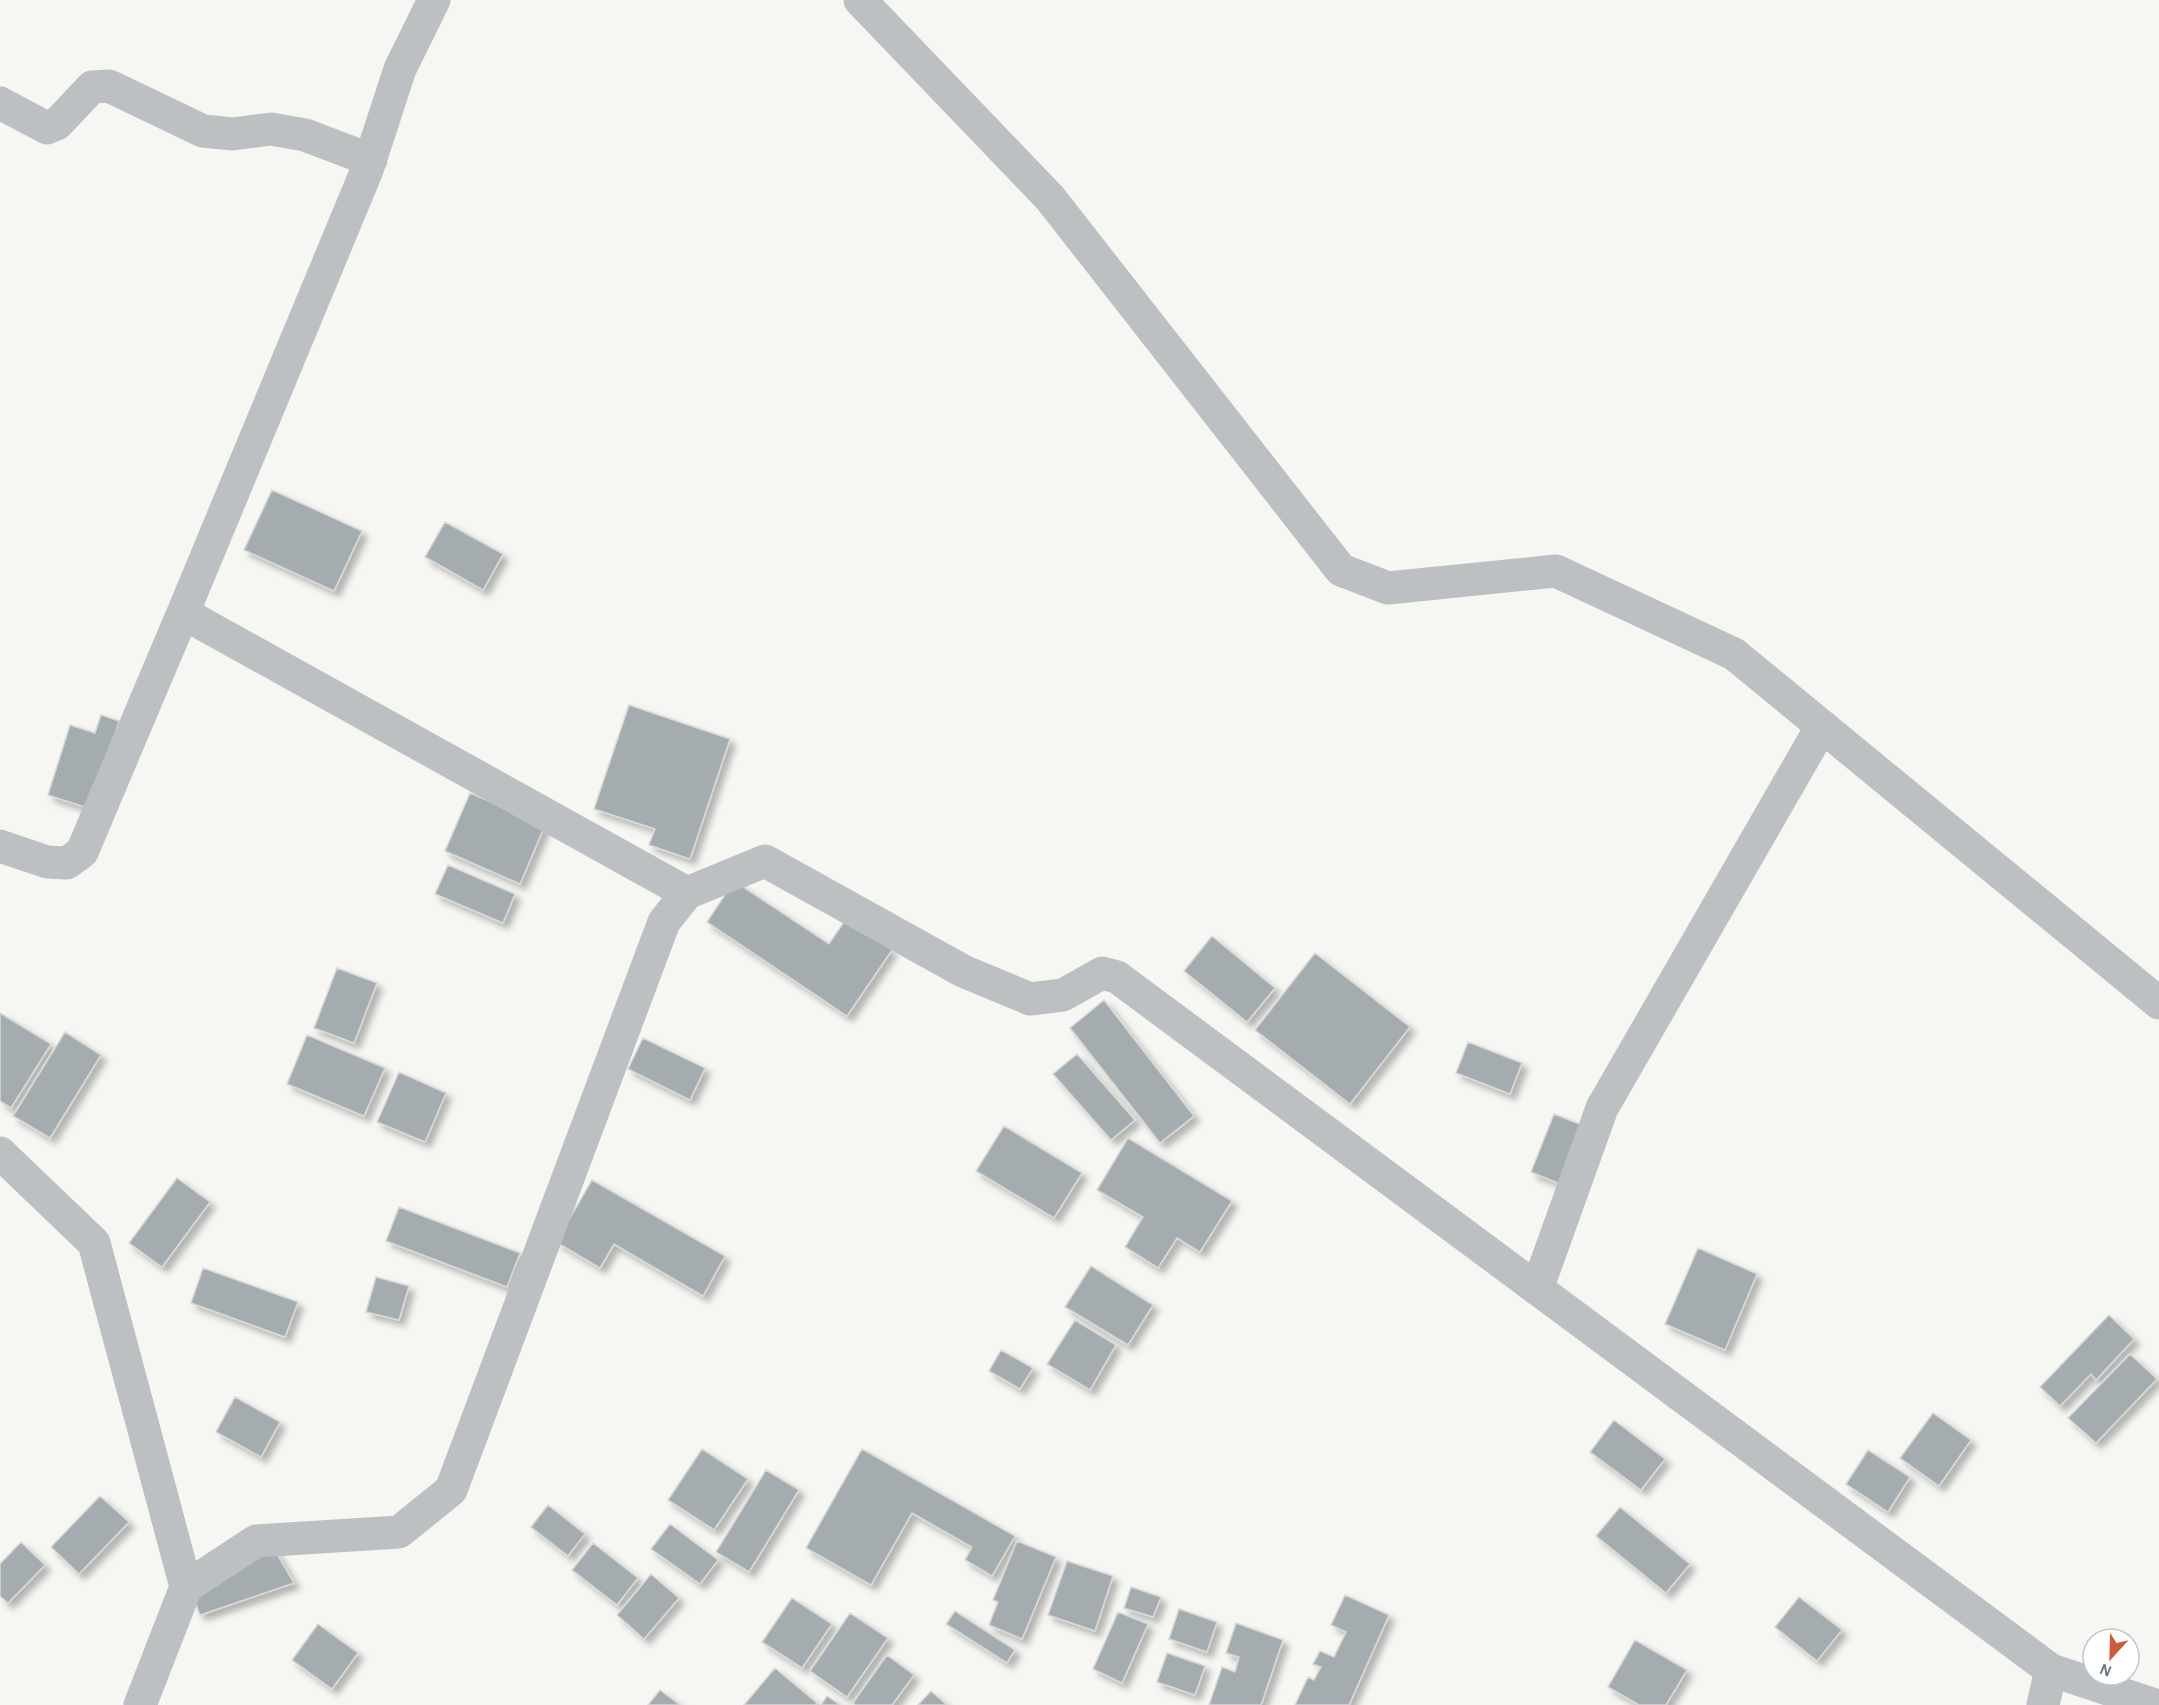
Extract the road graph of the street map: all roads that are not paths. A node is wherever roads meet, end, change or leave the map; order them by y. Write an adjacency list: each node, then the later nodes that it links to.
1 (434, 0): 4 (street)
2 (860, 0): 6 (street)
3 (0, 103): 4 (street)
4 (371, 160): 5 (street)
5 (183, 613): 7 (street); 8 (street)
6 (1822, 726): 9 (street); 11 (street)
7 (0, 846)
8 (687, 892): 11 (street); 12 (street)
9 (2159, 1003)
10 (0, 1153): 12 (street)
11 (1537, 1289): 13 (street)
12 (186, 1587): 14 (street)
13 (2051, 1670): 15 (street); 16 (street)
14 (140, 1705)
15 (2043, 1705)
16 (2155, 1705)

